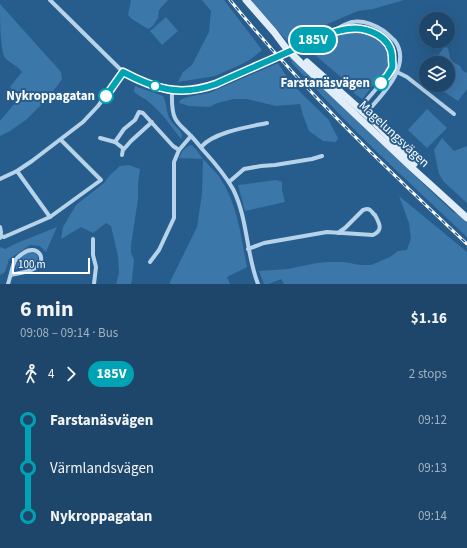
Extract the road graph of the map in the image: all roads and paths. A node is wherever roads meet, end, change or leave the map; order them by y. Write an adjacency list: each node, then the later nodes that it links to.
1 (50, 0): 5 (street)
2 (246, 0): 8 (main road, Magelungsvägen)
3 (328, 34): 4 (street); 6 (street); 7 (street, bridge)
4 (391, 69): 6 (street); 8 (street)
5 (123, 72): 7 (street); 14 (street)
6 (397, 72): 8 (street); 9 (street)
7 (172, 90): 12 (street)
8 (360, 114): 25 (main road, Magelungsvägen)
9 (454, 114)
10 (152, 122): 15 (street); 17 (street); 18 (street)
11 (267, 123): 16 (street)
12 (191, 136): 16 (street); 18 (street)
13 (100, 138): 15 (street)
14 (61, 140): 21 (street); 24 (street)
15 (115, 142): 17 (street)
16 (201, 147): 23 (street)
17 (123, 149): 19 (street)
18 (179, 150): 31 (street)
19 (122, 155)
20 (322, 156): 23 (street)
21 (17, 171): 22 (street); 24 (street)
22 (0, 179)
23 (229, 182): 30 (street)
24 (50, 217): 28 (street)
25 (467, 218)
26 (0, 227): 28 (street)
27 (338, 233): 27 (street); 30 (street)
28 (1, 237)
29 (93, 239): 34 (street)
30 (248, 249): 35 (street)
31 (150, 262)
32 (11, 275): 32 (street); 33 (street)
33 (8, 284)
34 (94, 284)
35 (258, 284)

